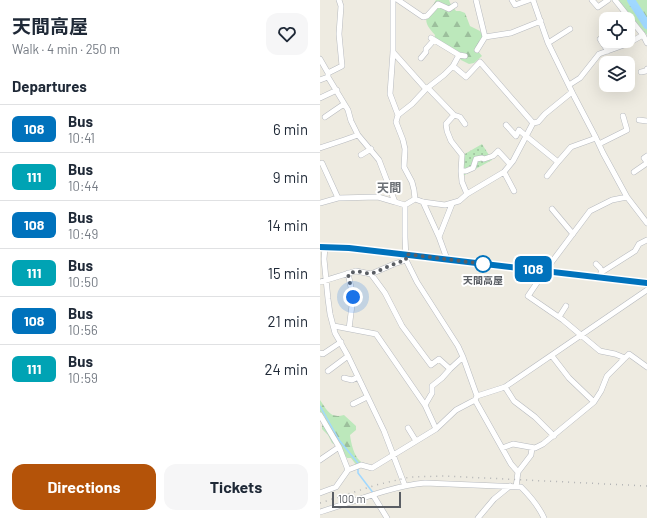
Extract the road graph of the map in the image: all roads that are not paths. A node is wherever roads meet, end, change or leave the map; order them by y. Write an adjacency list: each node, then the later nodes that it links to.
1 (339, 0): 27 (street)
2 (393, 0): 21 (street)
3 (398, 0): 11 (street)
4 (476, 0): 15 (street)
5 (512, 0): 6 (street)
6 (529, 0)
7 (533, 0): 12 (street)
8 (592, 0): 9 (street)
9 (608, 0)
10 (615, 0): 14 (street)
11 (455, 5)
12 (541, 21): 15 (street); 16 (street)
13 (570, 29): 16 (street)
14 (643, 35): 17 (street); 20 (street)
15 (485, 37): 19 (street)
16 (548, 43): 29 (street)
17 (647, 43)
18 (606, 48): 20 (street)
19 (477, 50)
20 (608, 51): 29 (street)
21 (393, 52): 30 (street); 35 (street)
22 (421, 58): 24 (street)
23 (320, 59): 27 (street)
24 (453, 66): 30 (street); 41 (street)
25 (647, 69): 26 (street)
26 (641, 72)
27 (328, 75): 28 (street); 31 (street)
28 (320, 80)
29 (569, 85): 32 (street)
30 (427, 89): 35 (street); 36 (street)
31 (337, 90): 33 (street); 34 (street)
32 (572, 92): 41 (street); 46 (street)
33 (320, 98)
34 (344, 104): 38 (street); 44 (street)
35 (398, 115): 64 (street)
36 (454, 115): 42 (street); 56 (street)
37 (623, 116): 47 (street)
38 (325, 117)
39 (639, 120): 40 (street)
40 (647, 121)
41 (533, 123): 45 (street)
42 (465, 124)
43 (506, 125): 45 (street)
44 (358, 135): 48 (street); 49 (street)
45 (526, 136): 52 (street); 55 (street)
46 (596, 138): 47 (street); 52 (street)
47 (599, 144): 62 (street)
48 (320, 146)
49 (371, 149): 50 (street); 65 (street)
50 (361, 155)
51 (647, 156): 54 (street)
52 (558, 162): 59 (street)
53 (322, 163): 63 (street)
54 (647, 163): 58 (street)
55 (510, 164): 56 (street); 57 (street)
56 (461, 171): 61 (street)
57 (504, 172): 60 (street); 61 (street)
58 (634, 172)
59 (547, 176)
60 (514, 191)
61 (467, 194): 68 (street)
62 (628, 197): 71 (street); 72 (street)
63 (338, 198): 65 (street); 67 (street)
64 (415, 199): 66 (street); 69 (street)
65 (395, 202): 69 (street)
66 (423, 202): 68 (street); 73 (street)
67 (320, 203)
68 (452, 204): 73 (street)
69 (404, 205): 76 (street)
70 (552, 208): 72 (street)
71 (647, 223)
72 (573, 234): 79 (street)
73 (439, 237): 77 (street)
74 (647, 240): 82 (street)
75 (322, 247): 76 (main road); 83 (street)
76 (406, 257): 77 (main road); 81 (street); 96 (street)
77 (447, 259): 79 (main road)
78 (596, 264): 82 (street)
79 (545, 271): 82 (main road); 88 (street)
80 (348, 274): 81 (street); 83 (street); 90 (street)
81 (371, 274): 99 (street)
82 (600, 275): 85 (main road)
83 (326, 279): 84 (street); 89 (street)
84 (320, 282)
85 (647, 283)
86 (647, 290): 91 (street)
87 (566, 306): 88 (street)
88 (559, 317): 91 (street)
89 (334, 326): 90 (street); 92 (street)
90 (350, 329): 108 (street)
91 (581, 335): 95 (street); 97 (street)
92 (341, 342): 93 (street); 94 (street)
93 (320, 353)
94 (348, 356): 100 (street); 101 (street)
95 (552, 356): 103 (street); 106 (street)
96 (463, 357): 99 (street); 105 (street)
97 (625, 358): 98 (street); 106 (street)
98 (647, 367)
99 (450, 369): 108 (street)
100 (328, 371)
101 (358, 377): 102 (street); 104 (street)
102 (344, 378)
103 (506, 387): 105 (street); 112 (street)
104 (367, 397): 107 (street); 117 (street)
105 (476, 398): 111 (street); 115 (street)
106 (594, 402): 112 (street)
107 (353, 404)
108 (425, 405): 111 (street)
109 (320, 414): 114 (street)
110 (408, 428): 113 (street)
111 (436, 429): 113 (street)
112 (554, 436): 116 (street)
113 (416, 441): 117 (street)
114 (338, 447): 118 (street); 119 (street)
115 (502, 448): 116 (street); 120 (street)
116 (532, 448): 120 (street)
117 (393, 456): 119 (street); 121 (street)
118 (320, 460)
119 (351, 469): 124 (street)
120 (518, 472): 123 (street)
121 (405, 486): 122 (street); 125 (street)
122 (510, 486): 123 (street); 128 (street)
123 (516, 487): 129 (street)
124 (320, 492)
125 (373, 495): 126 (street); 127 (street)
126 (320, 512)
127 (387, 518)
128 (478, 518)
129 (544, 518)

